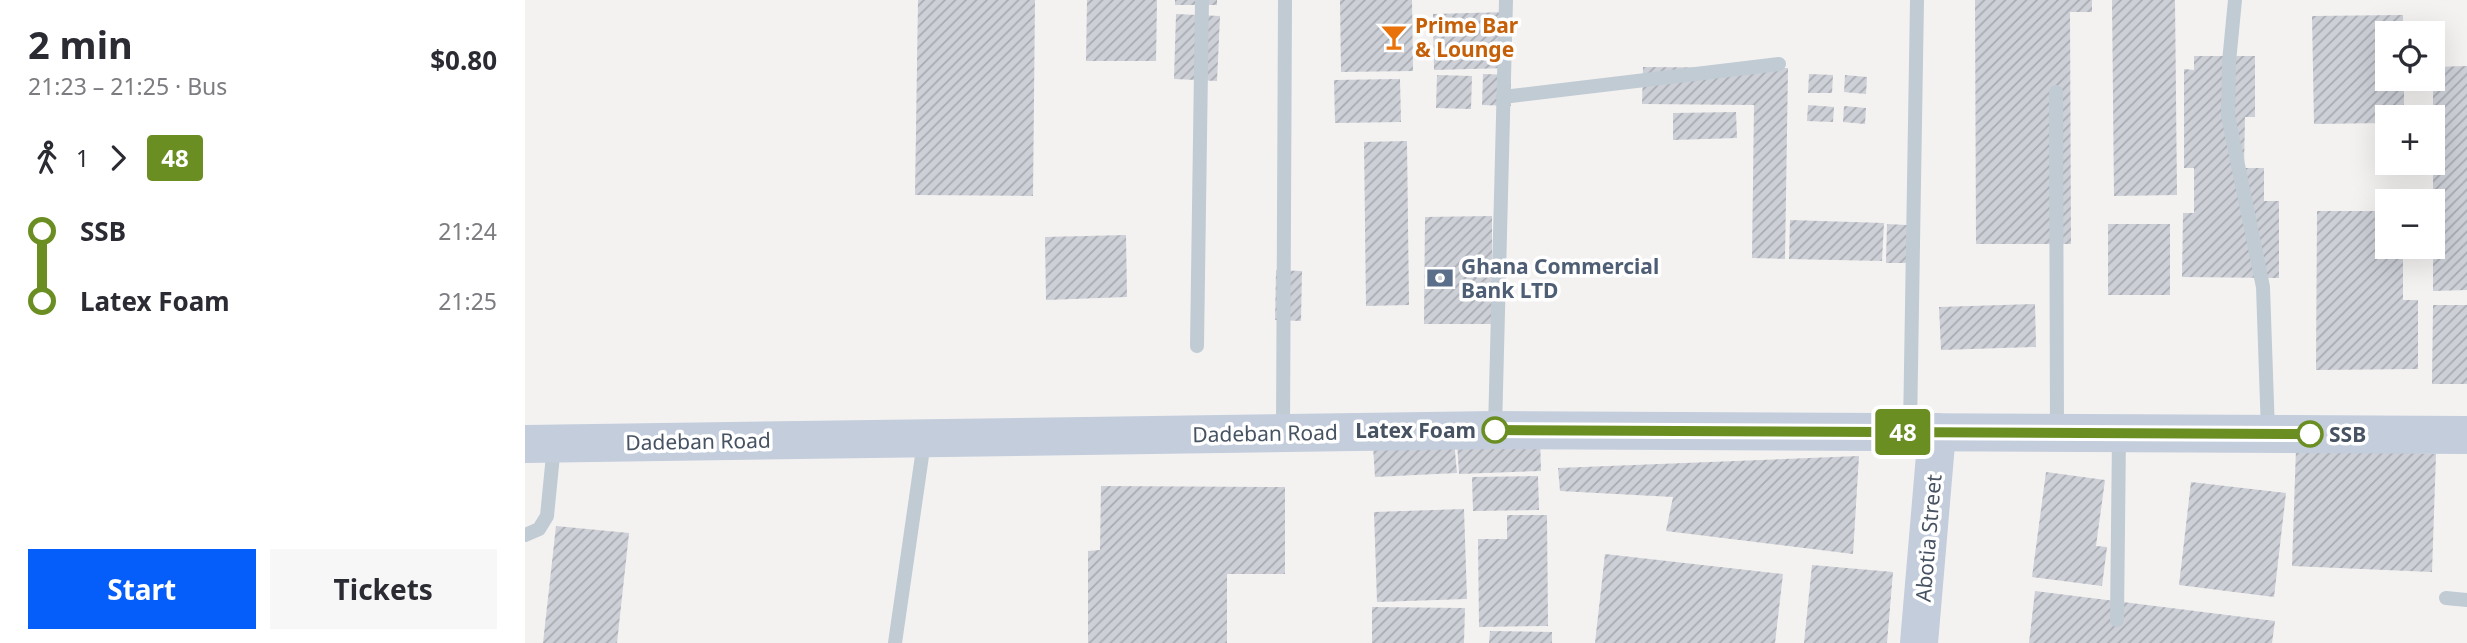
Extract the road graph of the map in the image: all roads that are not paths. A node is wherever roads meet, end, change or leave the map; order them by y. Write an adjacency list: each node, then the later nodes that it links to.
1 (1202, 0): 9 (lane)
2 (1285, 0): 11 (lane)
3 (1506, 0): 8 (lane)
4 (1917, 0): 12 (lane)
5 (2235, 0): 15 (lane)
6 (1779, 64): 8 (lane)
7 (2056, 92): 13 (lane)
8 (1503, 97): 10 (lane)
9 (1196, 346)
10 (1495, 430): 11 (street, Dadeban Road); 12 (street, Dadeban Road)
11 (1283, 432): 17 (street, Dadeban Road)
12 (1924, 432): 13 (street, Dadeban Road); 24 (street, Abotia Street)
13 (2057, 433): 14 (street, Dadeban Road)
14 (2119, 433): 15 (street, Dadeban Road); 22 (lane)
15 (2268, 434): 16 (street, Dadeban Road)
16 (2467, 435)
17 (925, 437): 18 (street, Dadeban Road); 23 (lane)
18 (540, 444): 19 (lane)
19 (525, 535)
20 (2446, 598): 21 (lane)
21 (2467, 600)
22 (2117, 620)
23 (895, 643)
24 (1919, 643)

